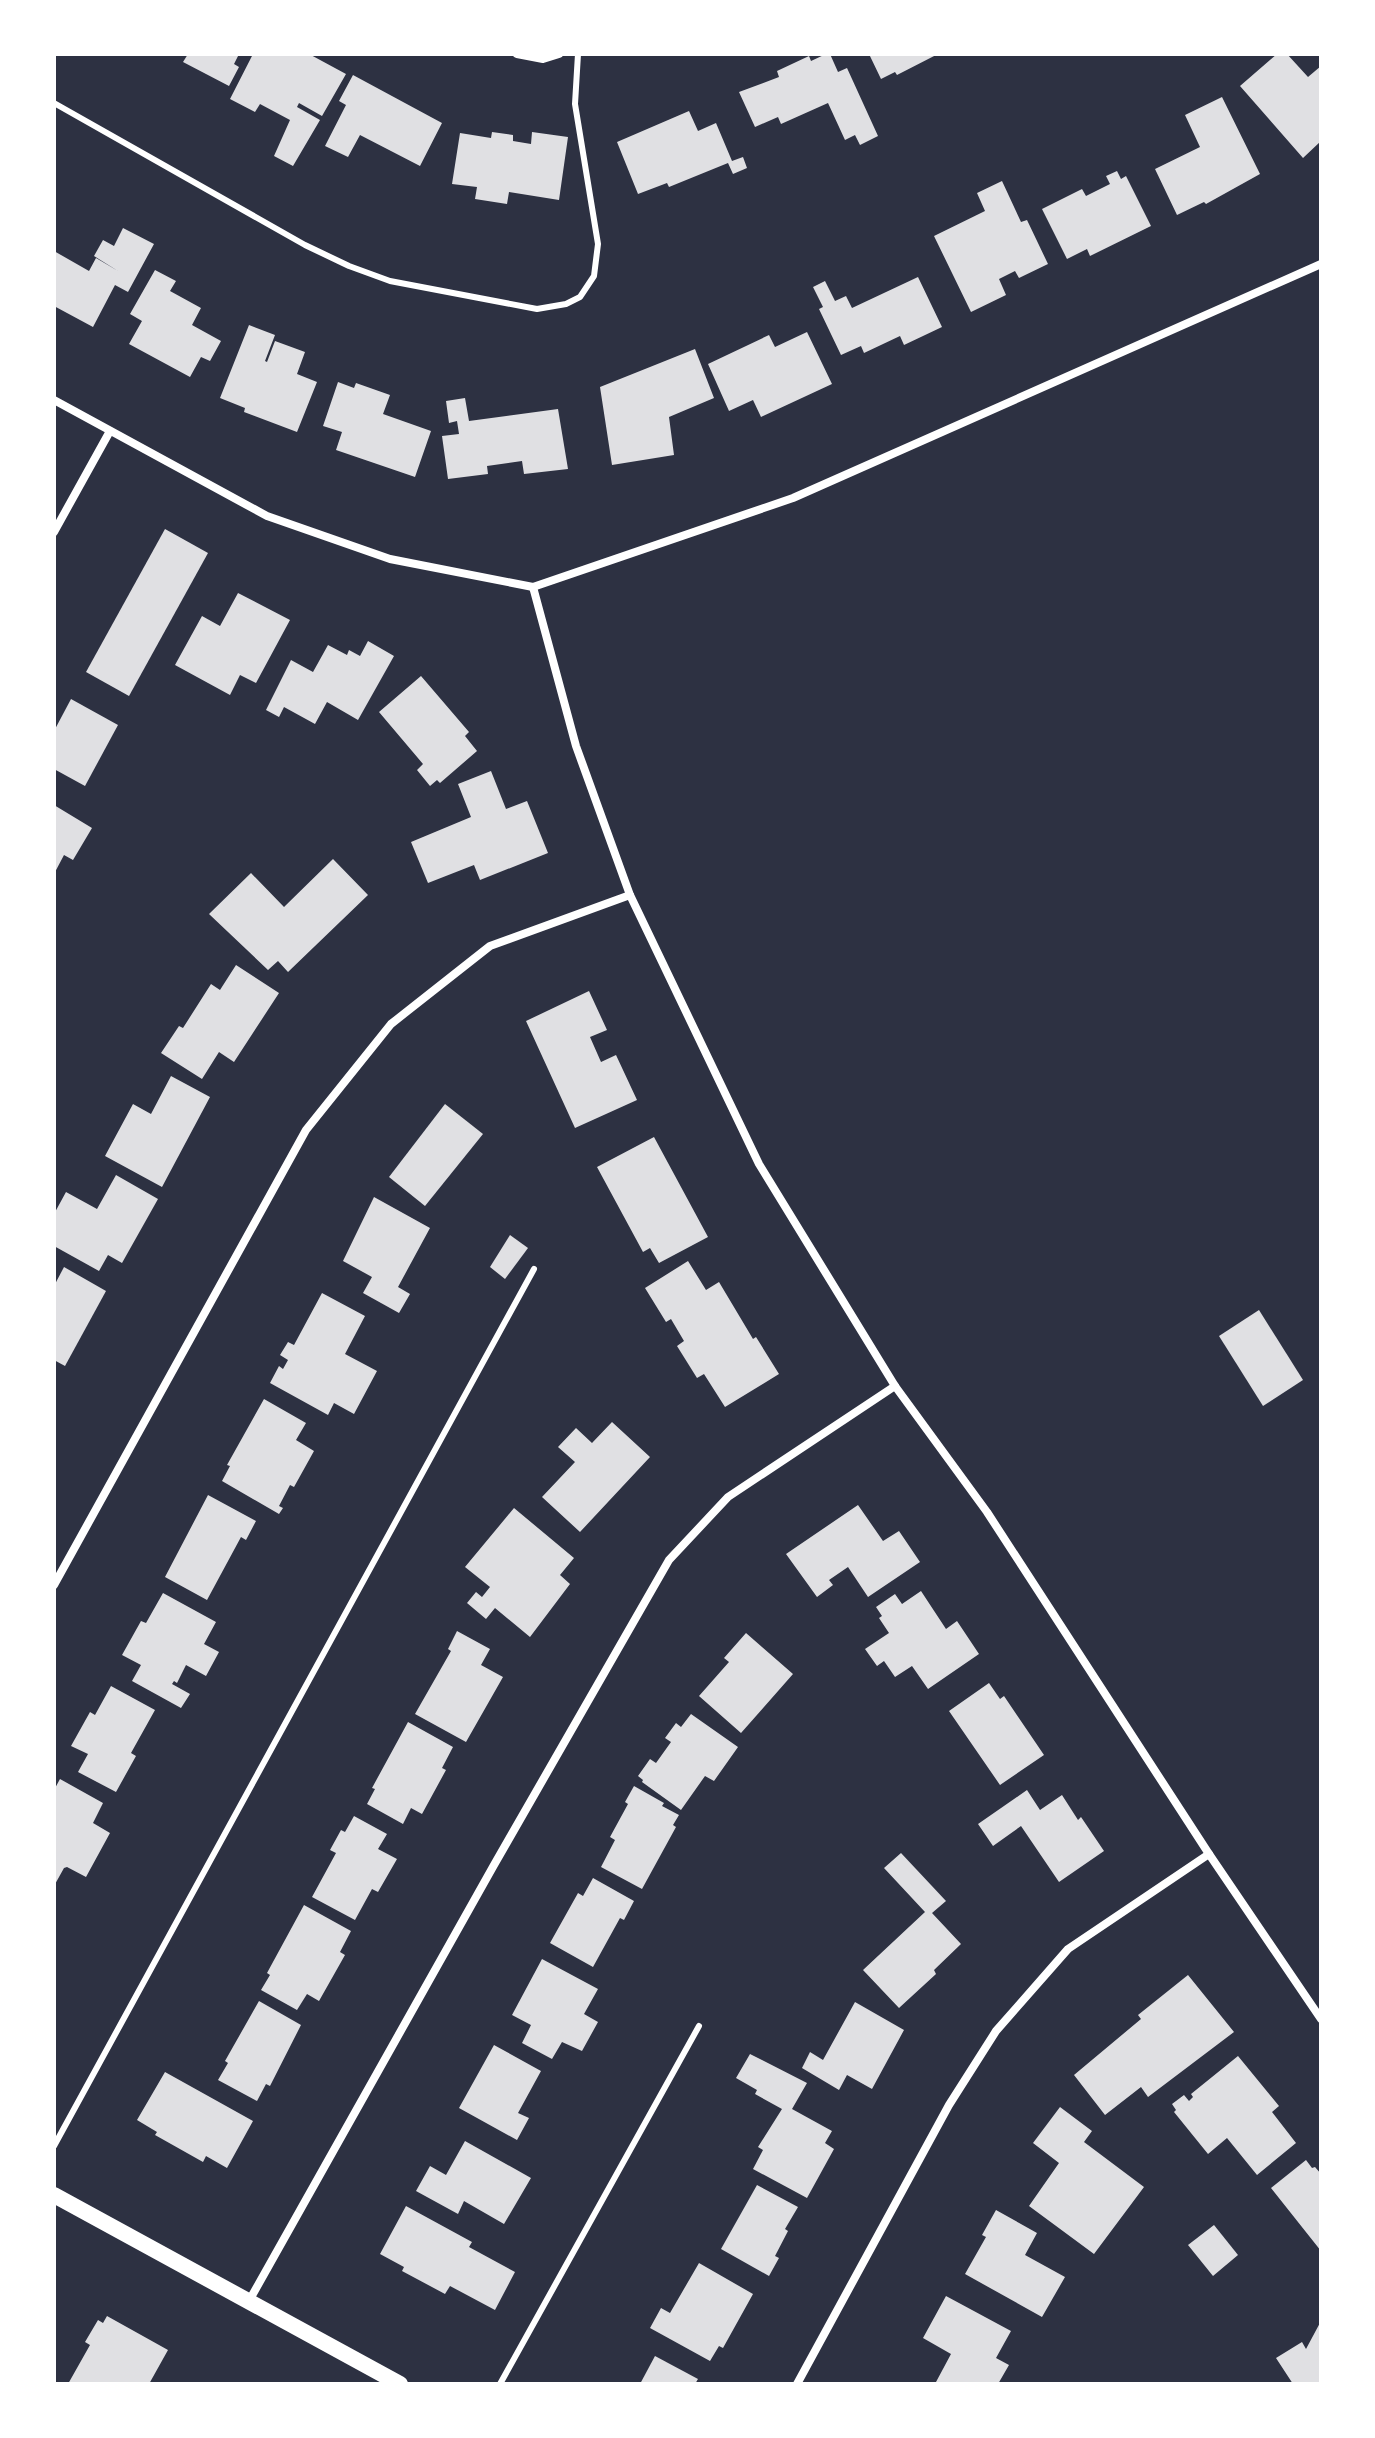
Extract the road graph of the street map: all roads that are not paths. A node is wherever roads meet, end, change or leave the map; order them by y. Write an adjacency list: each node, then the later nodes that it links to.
1 (517, 54): 2 (street)
2 (559, 54)
3 (578, 54): 4 (lane)
4 (54, 103)
5 (1321, 264): 9 (street)
6 (54, 400): 7 (street)
7 (110, 431): 8 (street); 9 (street)
8 (54, 532)
9 (533, 587): 10 (street)
10 (630, 895): 12 (street); 13 (street)
11 (534, 1269): 17 (lane)
12 (895, 1386): 14 (street); 19 (street)
13 (54, 1585)
14 (1209, 1854): 15 (street); 22 (street)
15 (1321, 2019)
16 (699, 2026): 21 (lane)
17 (54, 2146)
18 (54, 2195): 19 (main road)
19 (249, 2301): 20 (main road)
20 (400, 2384)
21 (500, 2384)
22 (797, 2384)

